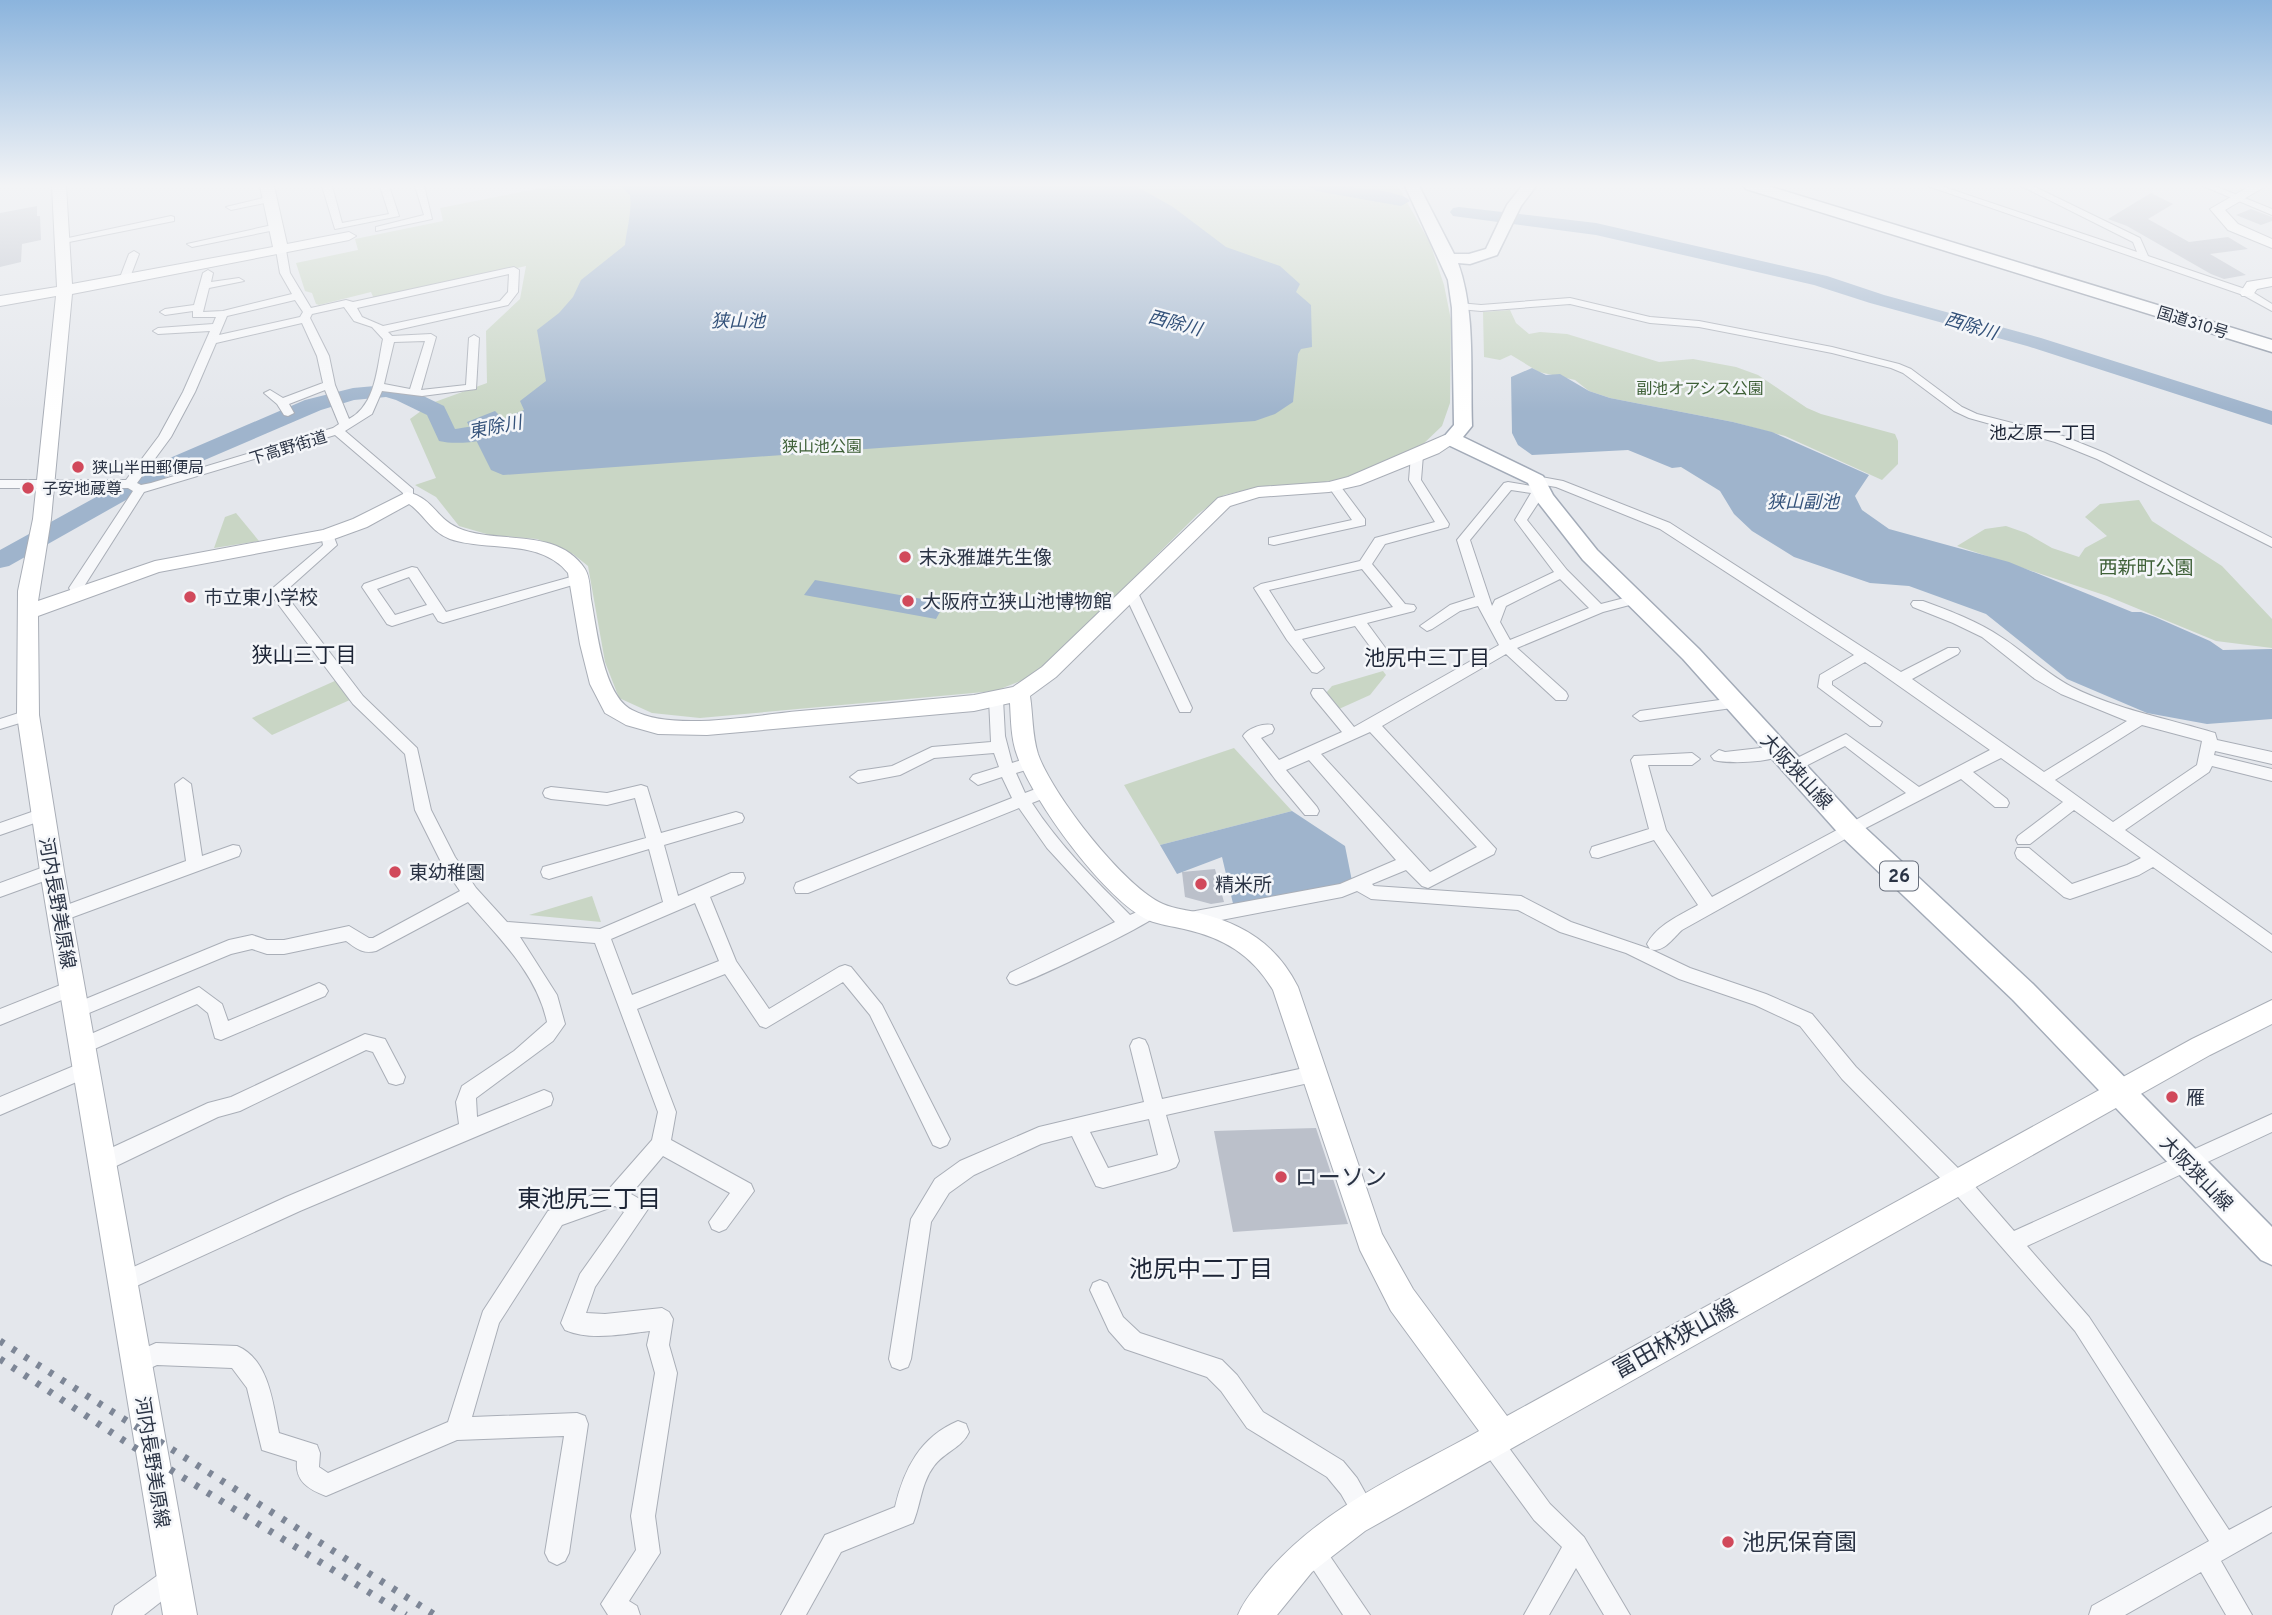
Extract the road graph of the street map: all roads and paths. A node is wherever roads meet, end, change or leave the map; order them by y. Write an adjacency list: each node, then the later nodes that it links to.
1 (64, 261): 13 (street, 河内長野美原線)
2 (131, 261): 9 (street)
3 (222, 261): 9 (street)
4 (283, 261): 15 (street)
5 (1449, 261): 19 (main road)
6 (1997, 261): 30 (highway, 国道310号)
7 (2154, 261): 14 (street)
8 (208, 274): 12 (street)
9 (124, 280): 13 (street)
10 (239, 281): 12 (street)
11 (2272, 282): 14 (street)
12 (205, 286): 20 (street)
13 (65, 290): 16 (street); 39 (street, 河内長野美原線)
14 (2247, 293): 17 (street); 21 (street)
15 (297, 296): 23 (street); 24 (street)
16 (0, 301)
17 (2272, 302)
18 (351, 306): 24 (street); 27 (street); 27 (street)
19 (1459, 306): 36 (main road); 46 (street)
20 (199, 307): 22 (street); 23 (street)
21 (2272, 308)
22 (165, 312)
23 (223, 314): 25 (street)
24 (307, 315): 29 (street); 34 (street)
25 (218, 327): 26 (street); 29 (street)
26 (158, 331)
27 (386, 335): 31 (street); 32 (street)
28 (474, 338): 32 (street)
29 (213, 340): 40 (street)
30 (2272, 346)
31 (377, 390): 32 (street); 35 (street)
32 (415, 392)
33 (270, 393): 34 (street)
34 (333, 395): 35 (street)
35 (341, 428): 40 (street, 下高野街道); 43 (street, 下高野街道)
36 (1451, 439): 37 (street); 42 (main road, 大阪狭山線 / 26)
37 (1417, 456): 41 (street); 47 (street)
38 (0, 484): 39 (street, 下高野街道)
39 (46, 485): 40 (street, 下高野街道); 57 (street, 河内長野美原線)
40 (134, 486): 50 (street)
41 (1334, 486): 45 (street); 51 (street)
42 (1538, 486): 48 (street); 52 (main road, 大阪狭山線 / 26); 53 (street); 64 (street)
43 (407, 498): 44 (street); 49 (street)
44 (327, 535): 50 (street); 121 (street)
45 (1274, 541)
46 (2272, 543)
47 (1365, 564): 58 (street); 61 (street)
48 (1562, 573): 56 (street); 59 (street)
49 (578, 579): 55 (street); 69 (street)
50 (79, 593): 57 (street)
51 (1132, 595): 69 (street); 72 (street)
52 (1636, 599): 56 (street); 71 (main road, 大阪狭山線 / 26)
53 (1480, 600): 59 (street); 60 (street)
54 (1918, 604): 75 (street)
55 (436, 607): 55 (street)
56 (1598, 609): 62 (street)
57 (27, 612): 73 (street, 河内長野美原線)
58 (1359, 621): 61 (street); 65 (street)
59 (1493, 622): 62 (street)
60 (1427, 625)
61 (1292, 637): 66 (street)
62 (1507, 647): 70 (street); 78 (street)
63 (1953, 652): 67 (street)
64 (1864, 656): 67 (street); 76 (street)
65 (1385, 657)
66 (1317, 668)
67 (1901, 680): 84 (street)
68 (1318, 693): 80 (street)
69 (1008, 696): 81 (street); 89 (street)
70 (1561, 696)
71 (1734, 703): 74 (street); 88 (main road, 大阪狭山線 / 26)
72 (1185, 708)
73 (28, 715): 77 (street); 103 (street, 河内長野美原線)
74 (1640, 716)
75 (2138, 721): 82 (street); 95 (street)
76 (1875, 722)
77 (0, 724)
78 (1372, 725): 80 (street); 113 (street)
79 (1266, 729): 90 (street)
80 (1352, 734): 83 (street)
81 (999, 746): 89 (street); 93 (street)
82 (2208, 751): 86 (street); 92 (street); 107 (street)
83 (1311, 752): 90 (street); 113 (street)
84 (2000, 752): 91 (street); 95 (street)
85 (1719, 756): 88 (street)
86 (2272, 758)
87 (1692, 759): 108 (street)
88 (1785, 759): 98 (street); 106 (main road, 大阪狭山線 / 26)
89 (1019, 767): 94 (street); 99 (street)
90 (1277, 768): 102 (street)
91 (1961, 771): 98 (street); 100 (street)
92 (2272, 775)
93 (858, 778)
94 (978, 779)
95 (2042, 781): 101 (street)
96 (183, 784): 114 (street)
97 (551, 793): 109 (street)
98 (1918, 794): 106 (street)
99 (1034, 796): 119 (street); 125 (street); 128 (street)
100 (2001, 803)
101 (2073, 803): 107 (street); 112 (street)
102 (1311, 811)
103 (43, 814): 105 (street); 115 (street, 河内長野美原線)
104 (736, 818): 109 (street)
105 (0, 829)
106 (1850, 829): 124 (street); 144 (main road, 大阪狭山線 / 26)
107 (2113, 830): 112 (street)
108 (1658, 832): 111 (street); 124 (street)
109 (654, 844): 116 (street); 123 (street)
110 (233, 850): 114 (street)
111 (1598, 852)
112 (2153, 859): 132 (street)
113 (1408, 862): 118 (street)
114 (195, 864): 126 (street)
115 (52, 871): 120 (street); 126 (street, 河内長野美原線)
116 (549, 872)
117 (737, 878): 122 (street)
118 (1358, 883): 127 (street); 155 (street)
119 (803, 888)
120 (0, 890)
121 (470, 893): 129 (street); 136 (street)
122 (699, 894): 123 (street); 133 (street)
123 (673, 905): 130 (street)
124 (1709, 907): 131 (street)
125 (1153, 912): 127 (street); 128 (street)
126 (59, 915): 136 (street, 河内長野美原線)
127 (1187, 920): 142 (street)
128 (1128, 925): 134 (street)
129 (502, 929): 130 (street); 150 (street)
130 (601, 936): 137 (street)
131 (1656, 944)
132 (2272, 945)
133 (729, 965): 137 (street); 151 (street)
134 (1016, 978)
135 (319, 991): 141 (street)
136 (75, 999): 139 (street); 141 (street, 河内長野美原線)
137 (628, 1005): 152 (street)
138 (2272, 1012): 144 (street, 富田林狭山線)
139 (0, 1017)
140 (1139, 1046): 147 (street)
141 (85, 1057): 146 (street); 153 (street, 河内長野美原線)
142 (1312, 1074): 147 (street); 166 (street)
143 (396, 1077): 153 (street)
144 (2120, 1092): 154 (main road, 大阪狭山線 / 26); 155 (street, 富田林狭山線)
145 (544, 1099): 150 (street)
146 (0, 1106)
147 (1156, 1109): 149 (street); 149 (street)
148 (2272, 1123): 154 (street)
149 (1077, 1126): 162 (street)
150 (469, 1129): 160 (street)
151 (940, 1139)
152 (662, 1144): 156 (street); 157 (street)
153 (103, 1162): 160 (street, 河内長野美原線)
154 (2188, 1163): 158 (street); 159 (main road, 大阪狭山線 / 26)
155 (1959, 1183): 158 (street); 166 (street, 富田林狭山線)
156 (616, 1196): 164 (street); 176 (street)
157 (719, 1222)
158 (2011, 1242): 171 (street)
159 (2272, 1249)
160 (123, 1282): 163 (street, 河内長野美原線)
161 (1100, 1290): 167 (street)
162 (900, 1359)
163 (137, 1363): 164 (street); 173 (street, 河内長野美原線)
164 (457, 1429): 172 (street)
165 (958, 1432): 177 (street)
166 (1496, 1437): 167 (street, 富田林狭山線); 169 (street)
167 (1364, 1512): 170 (street, 富田林狭山線)
168 (2272, 1520): 171 (street)
169 (1576, 1545): 180 (street); 181 (street)
170 (1313, 1551): 178 (street, 富田林狭山線); 179 (street)
171 (2216, 1552): 182 (street); 183 (street)
172 (557, 1553)
173 (173, 1578): 174 (street); 175 (street, 河内長野美原線)
174 (124, 1615)
175 (180, 1615)
176 (628, 1615)
177 (793, 1615)
178 (1255, 1615)
179 (1358, 1615)
180 (1536, 1615)
181 (1618, 1615)
182 (2101, 1615)
183 (2240, 1615)

